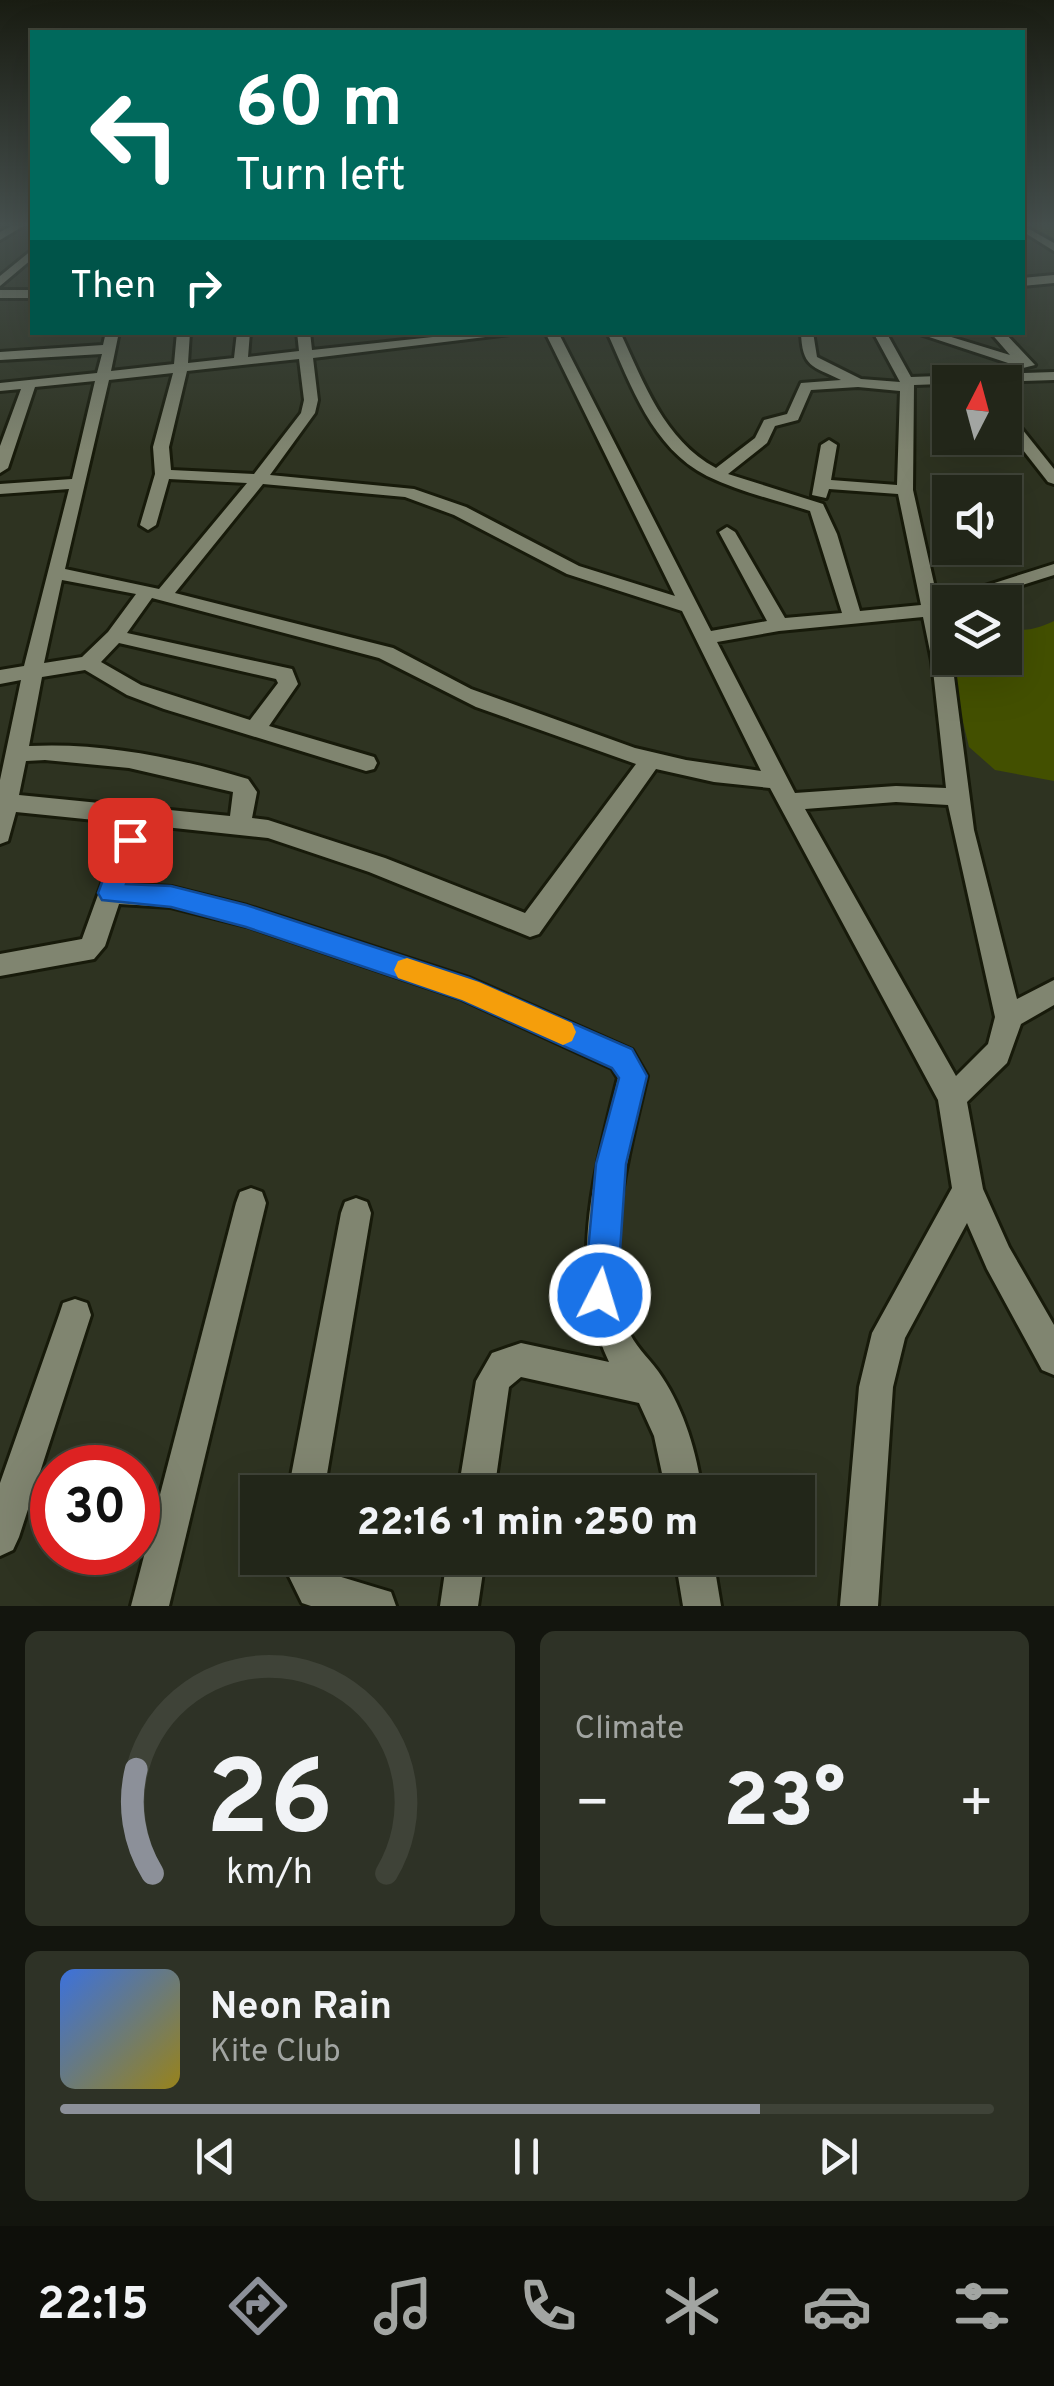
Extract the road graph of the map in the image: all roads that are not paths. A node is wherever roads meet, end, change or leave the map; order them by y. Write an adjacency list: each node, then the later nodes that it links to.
1 (46, 335): 16 (street)
2 (184, 335): 20 (street)
3 (244, 335): 18 (street)
4 (303, 335): 15 (street)
5 (463, 335): 12 (street)
6 (552, 335): 50 (street)
7 (614, 335): 34 (street)
8 (807, 335): 25 (street)
9 (882, 335): 27 (street)
10 (942, 335): 19 (street); 21 (street)
11 (999, 335): 21 (street)
12 (429, 337): 13 (street)
13 (373, 339): 15 (street)
14 (112, 341): 16 (street); 24 (street)
15 (306, 353): 18 (street); 36 (street)
16 (39, 354): 17 (street)
17 (0, 356)
18 (242, 360): 20 (street)
19 (963, 365)
20 (181, 367): 24 (street); 35 (street)
21 (1031, 370): 22 (street); 23 (street); 30 (street)
22 (1022, 372)
23 (1054, 376)
24 (104, 378): 28 (street); 38 (street)
25 (858, 382): 27 (street); 34 (street)
26 (932, 383): 27 (street)
27 (907, 384): 41 (street)
28 (29, 385): 29 (street); 33 (street)
29 (0, 387)
30 (1054, 391)
31 (1022, 439): 37 (street)
32 (829, 445): 39 (street)
33 (0, 468)
34 (719, 473): 42 (street)
35 (163, 474): 36 (street); 43 (street)
36 (259, 479): 49 (street); 50 (street)
37 (1054, 479)
38 (79, 483): 40 (street); 46 (street)
39 (822, 484): 41 (street); 42 (street)
40 (0, 489)
41 (905, 490): 47 (street)
42 (817, 508): 52 (street)
43 (148, 525)
44 (726, 532): 53 (street)
45 (1054, 569): 48 (street)
46 (54, 573): 49 (street); 57 (street)
47 (937, 585)
48 (1005, 585)
49 (155, 593): 54 (street); 62 (street)
50 (690, 607): 55 (street)
51 (932, 607): 52 (street)
52 (853, 617): 53 (street)
53 (779, 625): 55 (street)
54 (115, 636): 56 (street); 60 (street)
55 (705, 638): 64 (street)
56 (88, 663): 57 (street); 60 (street)
57 (32, 671): 59 (street); 61 (street)
58 (943, 675): 65 (street)
59 (0, 677)
60 (256, 728): 63 (street)
61 (16, 754): 66 (street); 69 (street)
62 (649, 762): 64 (street); 69 (street)
63 (366, 763)
64 (777, 780): 67 (street)
65 (956, 797): 67 (street); 74 (street)
66 (6, 802): 68 (street); 70 (street)
67 (788, 802): 75 (street)
68 (139, 813): 69 (street); 71 (street)
69 (240, 824)
70 (0, 835)
71 (110, 893): 72 (street); 81 (street)
72 (0, 965)
73 (1054, 992): 74 (street)
74 (1008, 1017): 75 (street)
75 (952, 1096): 76 (street)
76 (968, 1190): 80 (street); 93 (street)
77 (250, 1203): 89 (street)
78 (356, 1212): 82 (street)
79 (74, 1315): 85 (street)
80 (1054, 1358)
81 (650, 1388): 83 (street); 84 (street)
82 (309, 1475)
83 (479, 1475)
84 (681, 1475)
85 (0, 1537)
86 (309, 1575): 90 (street)
87 (464, 1575): 91 (street)
88 (697, 1575): 92 (street)
89 (150, 1606)
90 (377, 1606)
91 (459, 1606)
92 (702, 1606)
93 (859, 1606)

